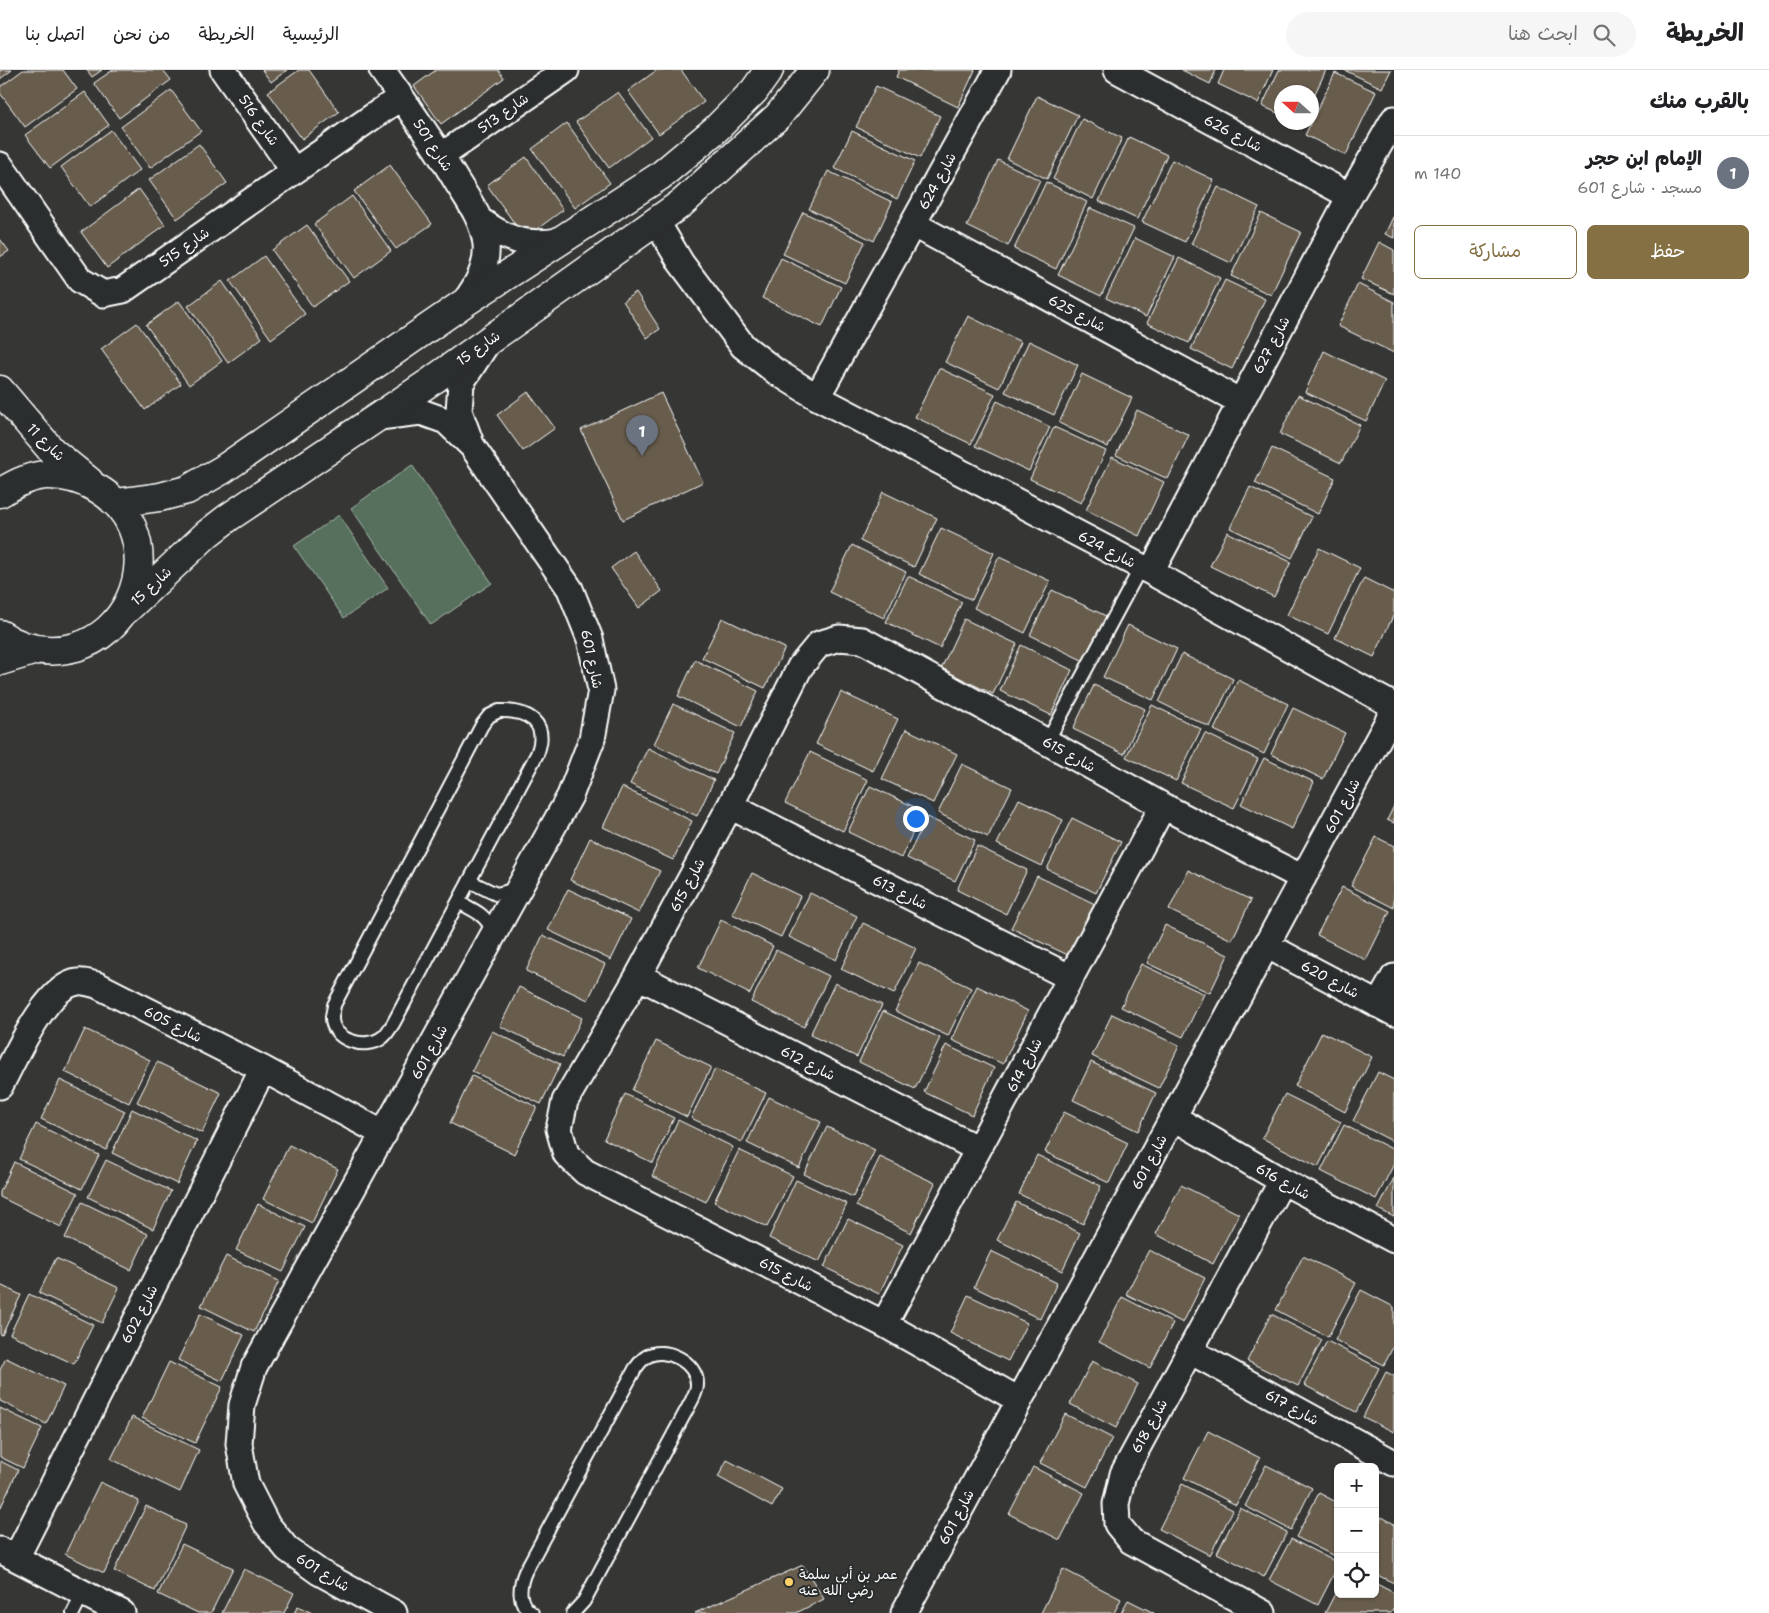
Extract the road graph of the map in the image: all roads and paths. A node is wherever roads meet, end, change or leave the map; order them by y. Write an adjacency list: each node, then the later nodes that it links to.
1 (223, 70): 12 (street, شارع 516)
2 (382, 70): 8 (street, شارع 501)
3 (566, 70): 10 (street, شارع 513)
4 (769, 70): 17 (street)
5 (815, 70): 15 (street, شارع 15)
6 (998, 70): 16 (street, شارع 624)
7 (1117, 70): 13 (street, شارع 626)
8 (401, 98): 10 (street, شارع 501); 12 (street, شارع 515)
9 (1394, 119): 13 (street, شارع 627)
10 (441, 156): 14 (street, شارع 501)
11 (0, 164): 12 (street, شارع 515)
12 (294, 171)
13 (1350, 196): 22 (street, شارع 627)
14 (481, 221): 17 (street, شارع 501); 18 (street, شارع 501)
15 (656, 221): 19 (street, شارع 15); 21 (street, شارع 624)
16 (913, 224): 21 (street, شارع 624); 22 (street, شارع 625)
17 (560, 241): 18 (street)
18 (464, 303): 26 (street)
19 (489, 341): 23 (street, شارع 15); 24 (street, شارع 601)
20 (0, 390): 26 (street, شارع 11)
21 (817, 397): 27 (street, شارع 624)
22 (1241, 402): 27 (street, شارع 627)
23 (379, 417): 24 (street, شارع 601); 28 (street, شارع 15)
24 (472, 446): 39 (street, شارع 601)
25 (0, 493): 26 (street)
26 (107, 496): 28 (street, شارع 11)
27 (1146, 570): 32 (street, شارع 624); 34 (lane)
28 (126, 610): 30 (street)
29 (0, 634): 30 (street)
30 (36, 650): 31 (street)
31 (0, 661)
32 (1394, 706)
33 (1394, 710): 37 (street, شارع 601)
34 (1047, 742): 35 (street, شارع 615); 36 (street, شارع 615)
35 (730, 806): 43 (street, شارع 615); 45 (street, شارع 613)
36 (1163, 806): 37 (street, شارع 615); 45 (street, شارع 614)
37 (1303, 878): 42 (street, شارع 601)
38 (469, 881): 39 (lane); 40 (lane); 40 (lane)
39 (519, 889): 41 (street, شارع 601)
40 (458, 902): 41 (lane)
41 (494, 933): 50 (street, شارع 601)
42 (1266, 945): 46 (street, شارع 620); 49 (street, شارع 601)
43 (638, 976): 51 (street, شارع 612); 54 (street, شارع 615)
44 (1394, 977): 46 (street)
45 (1071, 978): 51 (street, شارع 614)
46 (1386, 1009)
47 (263, 1069): 48 (street, شارع 605); 50 (street, شارع 605); 58 (street, شارع 602)
48 (0, 1086)
49 (1173, 1117): 52 (street, شارع 616); 56 (street, شارع 601)
50 (384, 1134): 62 (street, شارع 601)
51 (978, 1149): 54 (street, شارع 614)
52 (1282, 1181): 53 (street, شارع 616); 55 (street, شارع 618)
53 (1394, 1240)
54 (884, 1324): 56 (street, شارع 615)
55 (1190, 1351): 57 (street, شارع 617); 65 (street, شارع 618)
56 (1019, 1400): 64 (street, شارع 601)
57 (1394, 1463)
58 (8, 1554): 59 (street)
59 (78, 1603): 61 (street)
60 (525, 1610): 63 (lane)
61 (122, 1613)
62 (394, 1613)
63 (573, 1613)
64 (904, 1613)
65 (1263, 1613)

